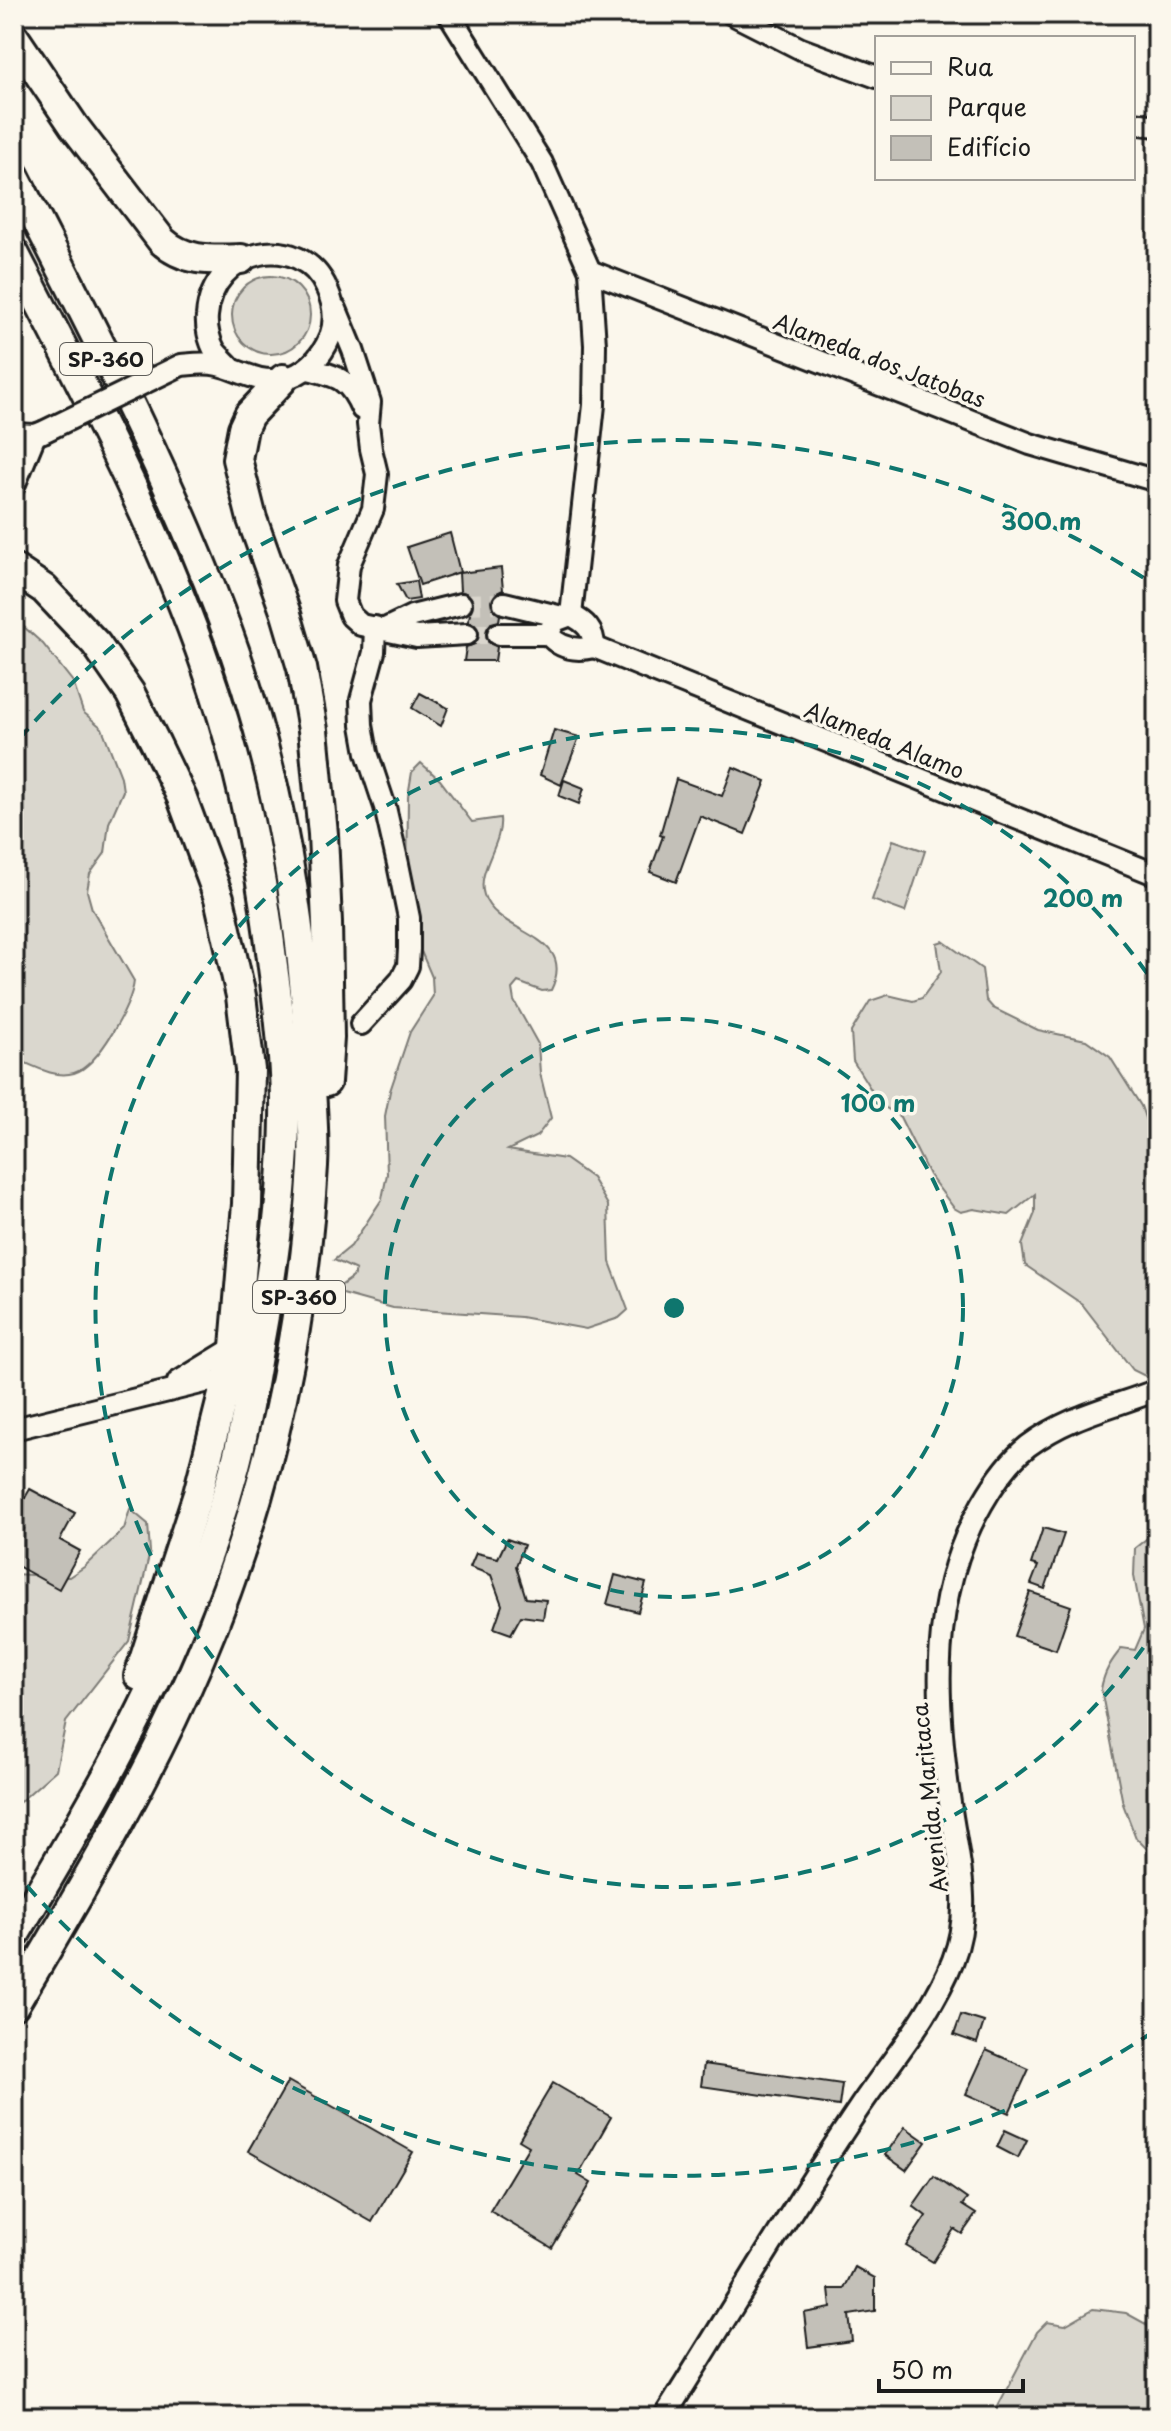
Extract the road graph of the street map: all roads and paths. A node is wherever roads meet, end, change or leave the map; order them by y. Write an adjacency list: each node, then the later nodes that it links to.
1 (449, 14): 10 (street)
2 (732, 14): 4 (street)
3 (14, 37): 9 (highway)
4 (875, 76)
5 (1135, 123): 6 (street)
6 (1157, 126)
7 (14, 175): 32 (highway, SP-360)
8 (14, 253): 38 (highway, SP-360)
9 (241, 259): 11 (street); 12 (street)
10 (590, 271): 19 (street, Alameda dos Jatobas); 24 (street)
11 (333, 302): 15 (street); 16 (street)
12 (206, 324): 13 (street); 14 (street)
13 (180, 366): 14 (street); 17 (street, bridge)
14 (232, 369): 15 (street)
15 (295, 374): 16 (street); 32 (highway)
16 (368, 424): 25 (street)
17 (39, 433): 18 (street); 20 (street)
18 (14, 434)
19 (1157, 481)
20 (14, 486)
21 (14, 569): 33 (highway)
22 (504, 603): 24 (street)
23 (461, 604): 25 (street)
24 (566, 616): 28 (street); 29 (street)
25 (380, 628): 26 (street); 31 (street)
26 (467, 634)
27 (498, 634): 28 (street, Alameda Alamo)
28 (548, 634): 29 (street, Alameda Alamo)
29 (594, 647): 30 (street, Alameda Alamo)
30 (1157, 875)
31 (361, 1024)
32 (314, 1162): 40 (highway, SP-360)
33 (235, 1347): 34 (highway); 35 (street)
34 (227, 1387): 35 (street); 38 (highway)
35 (165, 1390): 37 (street)
36 (1157, 1390): 41 (street, Avenida Maritaca)
37 (14, 1429)
38 (105, 1782): 39 (highway, SP-360)
39 (14, 1936)
40 (14, 2005)
41 (664, 2417)

